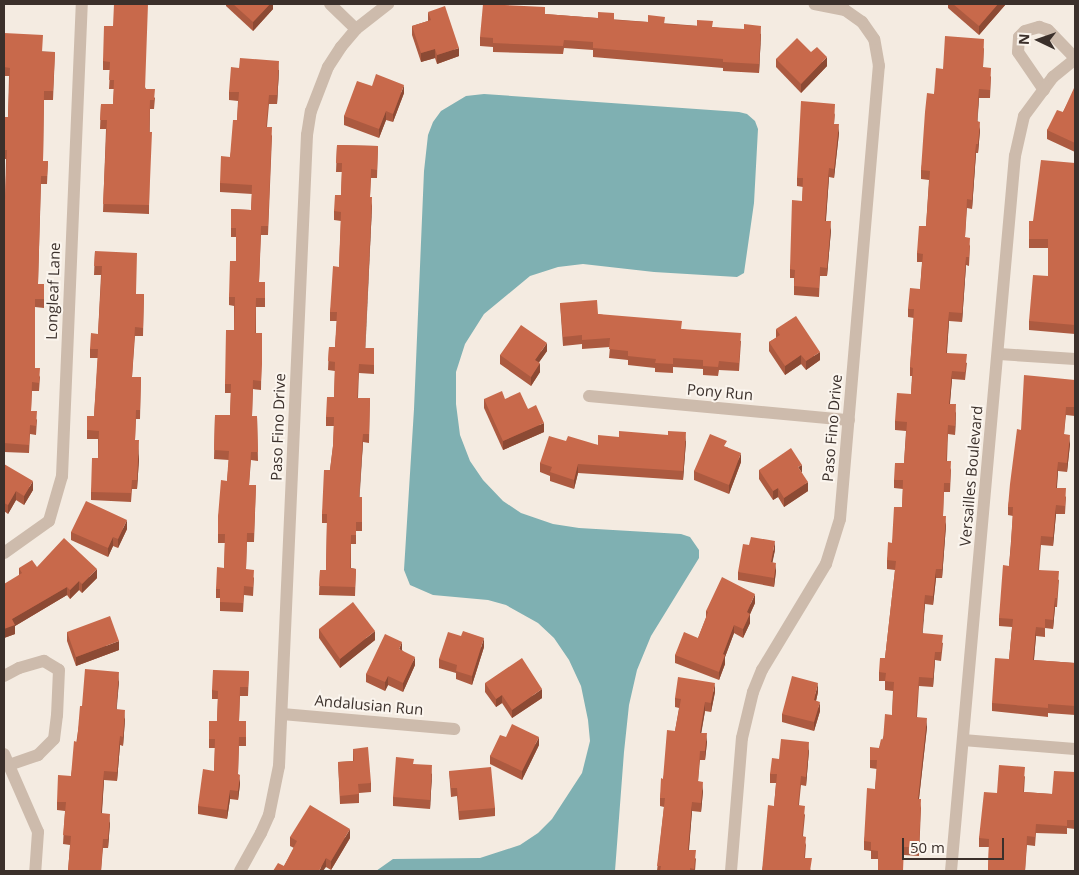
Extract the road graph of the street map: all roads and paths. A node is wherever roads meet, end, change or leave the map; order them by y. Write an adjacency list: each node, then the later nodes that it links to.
1 (82, 4): 12 (street, Longleaf Lane)
2 (330, 4): 5 (street)
3 (388, 4): 5 (street, Paso Fino Drive)
4 (815, 4): 11 (street, Paso Fino Drive)
5 (356, 29): 14 (street, Paso Fino Drive)
6 (1075, 58): 7 (street, Versailles Boulevard); 7 (street, Versailles Boulevard)
7 (1044, 90): 8 (street, Versailles Boulevard)
8 (999, 354): 9 (street); 16 (street, Versailles Boulevard)
9 (1075, 358)
10 (588, 396): 11 (street, Pony Run)
11 (849, 420): 21 (street, Paso Fino Drive)
12 (4, 554)
13 (4, 676): 18 (street)
14 (282, 714): 15 (street, Andalusian Run); 20 (street, Paso Fino Drive)
15 (454, 729)
16 (963, 740): 17 (street); 22 (street, Versailles Boulevard)
17 (1075, 748)
18 (6, 760): 19 (street)
19 (35, 871)
20 (240, 871)
21 (731, 871)
22 (951, 871)

